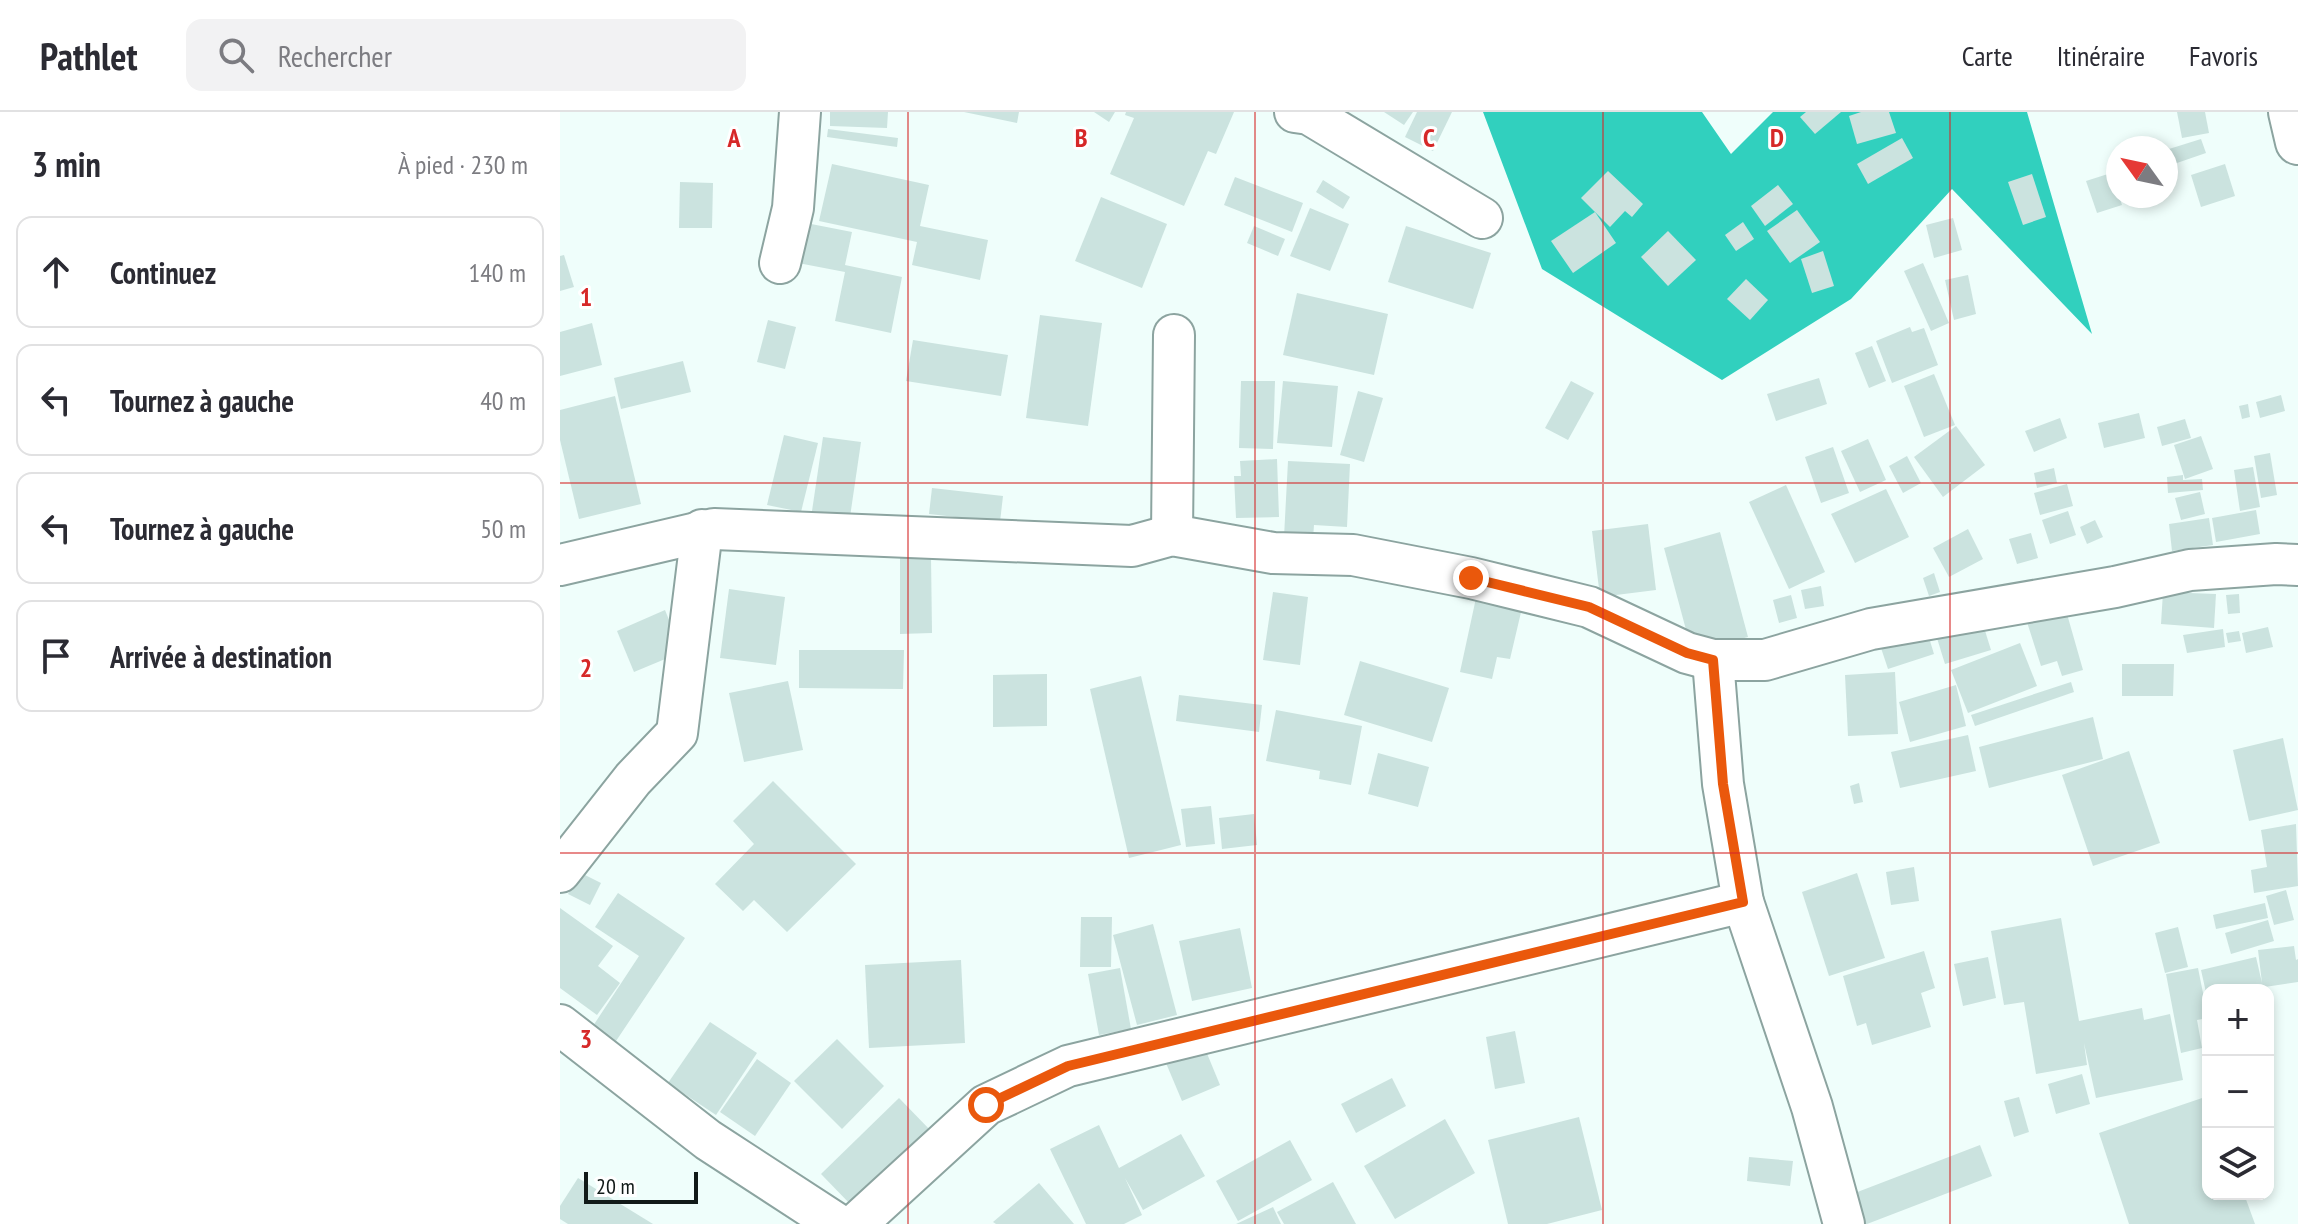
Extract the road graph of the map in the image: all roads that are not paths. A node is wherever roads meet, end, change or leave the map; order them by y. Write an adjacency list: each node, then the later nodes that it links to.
1 (800, 112): 6 (street)
2 (1295, 112): 5 (street)
3 (2291, 112): 4 (highway)
4 (2298, 142)
5 (1482, 218)
6 (780, 263)
7 (1174, 335): 9 (street)
8 (702, 530): 9 (street); 10 (street); 13 (street)
9 (1172, 535): 12 (street)
10 (560, 565)
11 (2298, 565): 12 (street)
12 (1713, 660): 14 (street)
13 (560, 872)
14 (1743, 902): 17 (street); 18 (street)
15 (560, 1025): 16 (street)
16 (837, 1224)
17 (856, 1224)
18 (1844, 1224)

